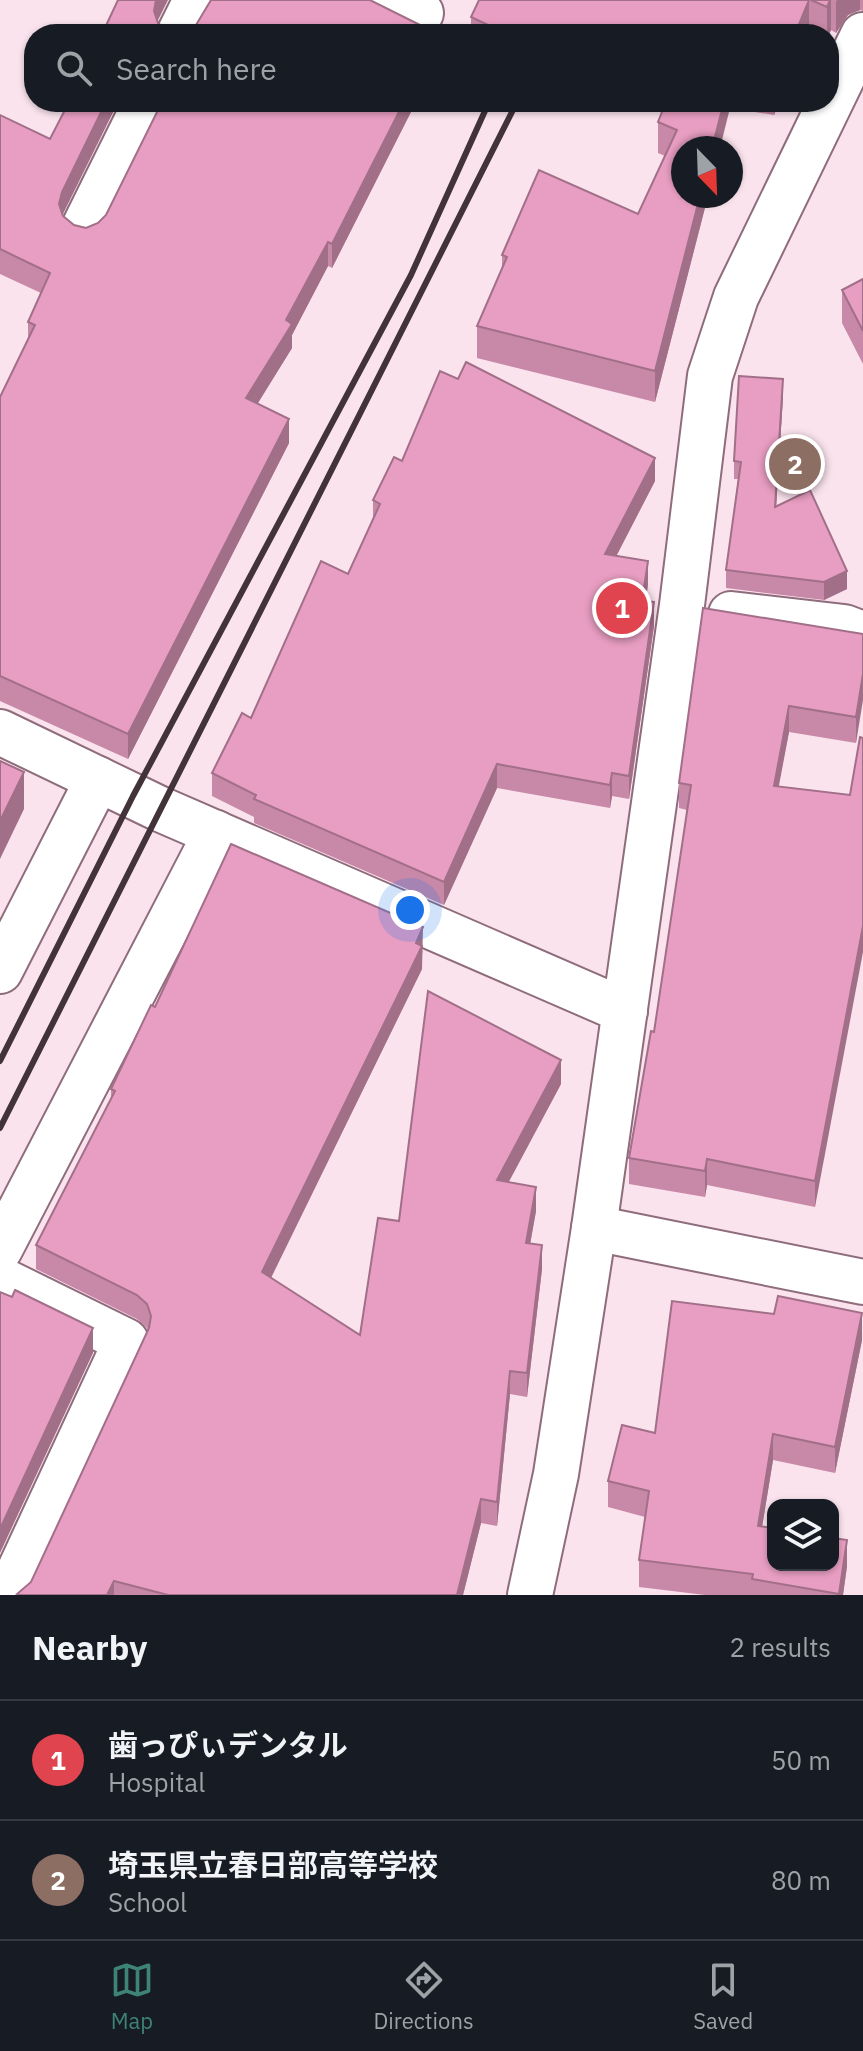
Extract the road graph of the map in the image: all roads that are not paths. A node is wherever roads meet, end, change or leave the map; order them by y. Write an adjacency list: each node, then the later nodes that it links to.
1 (196, 0): 2 (street)
2 (184, 24)
3 (863, 35): 4 (street)
4 (839, 85)
5 (141, 112): 7 (street)
6 (826, 112): 8 (street)
7 (84, 227)
8 (682, 605): 9 (street); 14 (street)
9 (863, 634)
10 (0, 732): 11 (street)
11 (98, 779): 12 (street); 13 (street)
12 (216, 833): 14 (street); 16 (street)
13 (0, 971)
14 (625, 1011): 15 (street)
15 (594, 1228): 18 (street); 20 (street)
16 (0, 1249)
17 (0, 1279): 19 (street)
18 (863, 1282)
19 (8, 1595)
20 (530, 1595)

